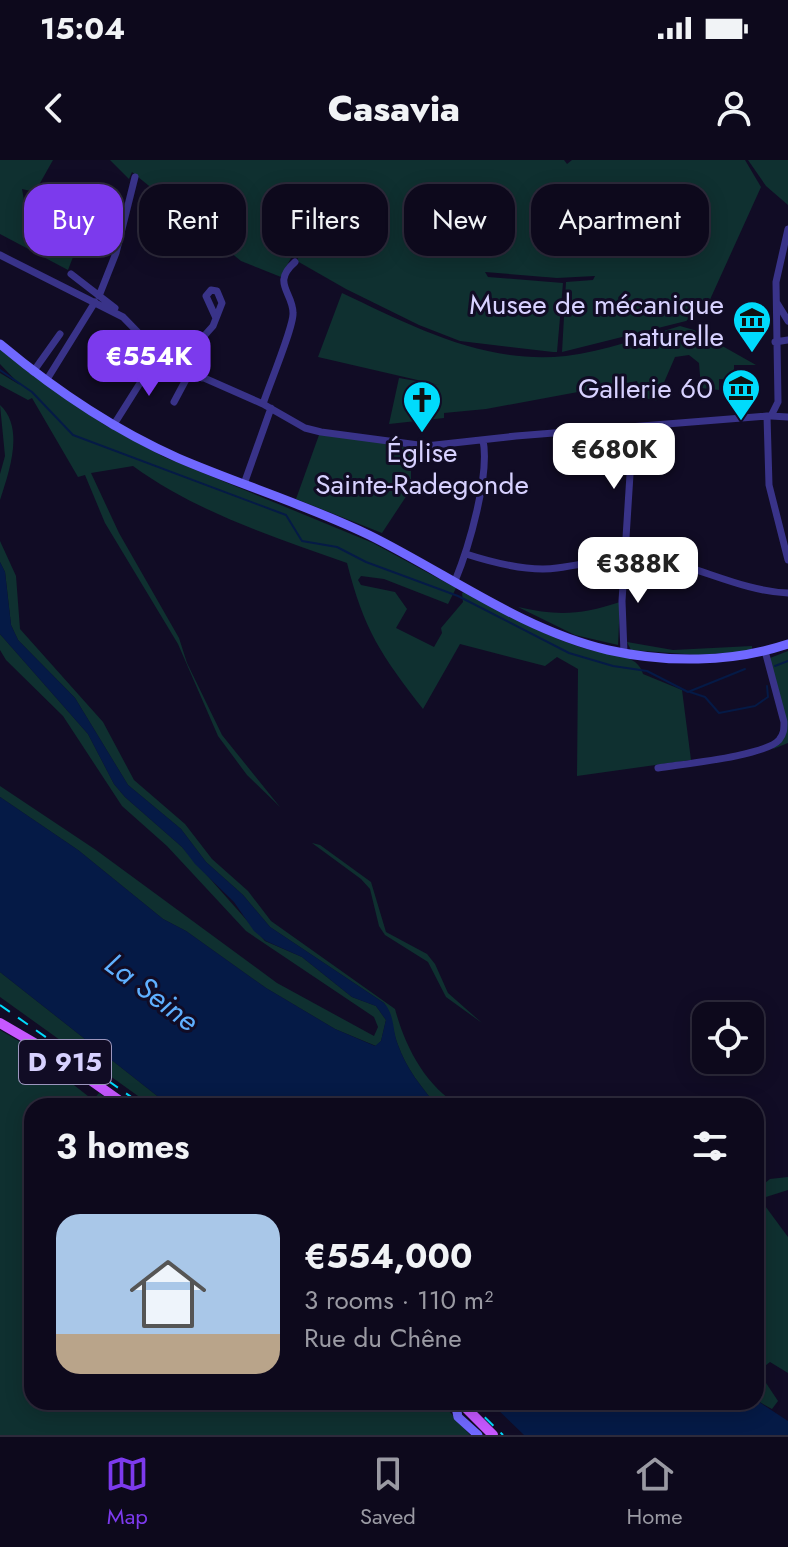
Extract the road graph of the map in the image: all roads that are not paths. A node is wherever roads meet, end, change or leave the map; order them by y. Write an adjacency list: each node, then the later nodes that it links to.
1 (135, 177): 6 (street)
2 (788, 229): 7 (street)
3 (0, 255): 6 (street)
4 (295, 262): 20 (street)
5 (71, 274): 6 (street)
6 (97, 299): 14 (street); 18 (street)
7 (776, 301): 9 (street); 12 (street)
8 (216, 318): 17 (street)
9 (788, 321)
10 (60, 334): 15 (street)
11 (788, 340): 12 (street)
12 (775, 342): 22 (street)
13 (0, 344): 15 (main road)
14 (159, 353): 16 (street); 24 (street)
15 (33, 372): 18 (main road)
16 (190, 372): 17 (street); 19 (street)
17 (202, 378): 20 (street)
18 (46, 381): 24 (main road)
19 (174, 402)
20 (263, 404): 21 (street)
21 (271, 408): 26 (street); 27 (street)
22 (769, 416): 23 (street); 25 (street); 30 (street)
23 (788, 417)
24 (113, 426): 27 (main road)
25 (633, 427): 26 (street); 29 (street)
26 (483, 440): 28 (street)
27 (244, 484): 31 (main road)
28 (466, 554): 29 (street); 31 (street)
29 (626, 556): 32 (street); 35 (street)
30 (788, 560)
31 (455, 581): 35 (main road)
32 (788, 593)
33 (788, 645): 34 (main road)
34 (770, 650): 35 (main road); 36 (street)
35 (624, 653)
36 (658, 768)
37 (0, 1023): 38 (main road, D 915)
38 (116, 1098)
39 (458, 1410): 41 (main road)
40 (466, 1410): 42 (main road)
41 (478, 1435)
42 (493, 1435)

